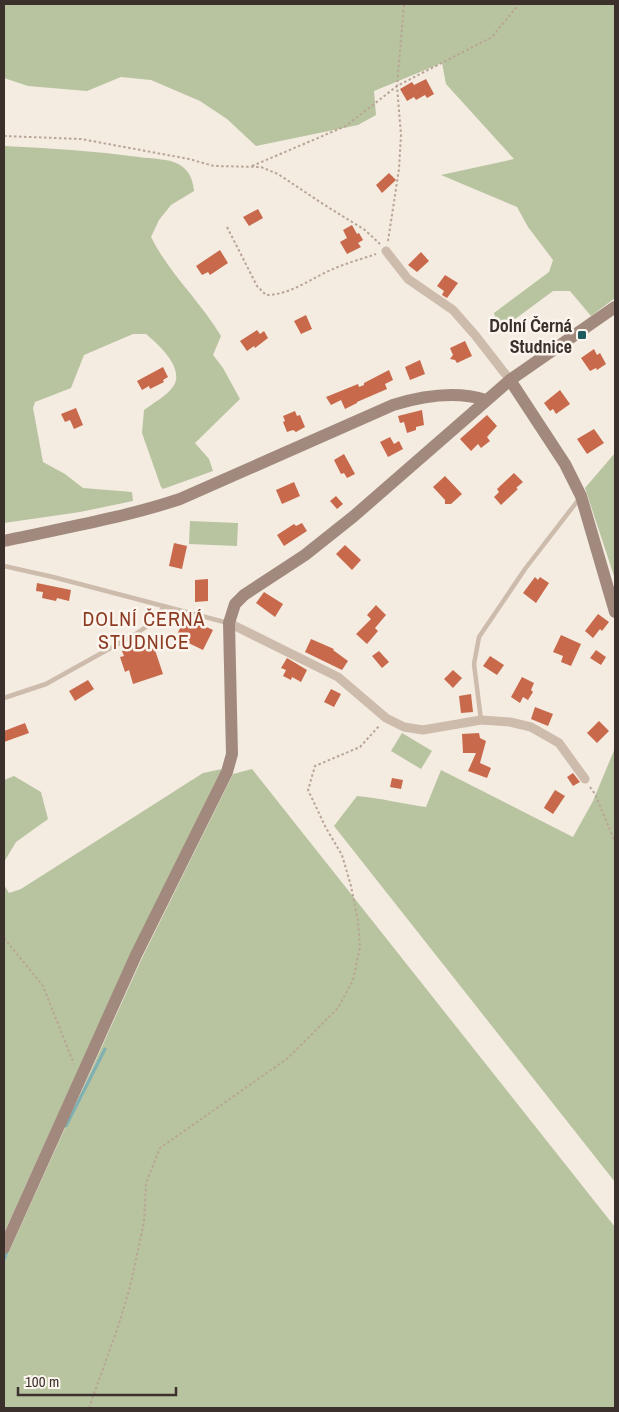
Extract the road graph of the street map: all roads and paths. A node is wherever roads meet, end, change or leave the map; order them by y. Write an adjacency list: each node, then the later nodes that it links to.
1 (404, 4): 3 (path)
2 (520, 4): 3 (path)
3 (397, 86): 5 (path); 7 (path)
4 (4, 136): 5 (path)
5 (250, 167): 7 (path)
6 (227, 227): 7 (path)
7 (386, 251): 9 (street)
8 (615, 307): 9 (street)
9 (510, 380): 10 (street); 11 (street)
10 (486, 400): 12 (street); 16 (street)
11 (581, 496): 15 (street); 19 (lane)
12 (4, 541)
13 (4, 566): 14 (lane)
14 (164, 606): 16 (lane); 17 (lane)
15 (615, 612)
16 (229, 623): 18 (street); 23 (street)
17 (4, 698)
18 (386, 718): 19 (street); 25 (path)
19 (481, 720): 20 (street)
20 (585, 779): 21 (path)
21 (615, 842)
22 (4, 938): 23 (path)
23 (80, 1080): 24 (street)
24 (4, 1248)
25 (89, 1408)

